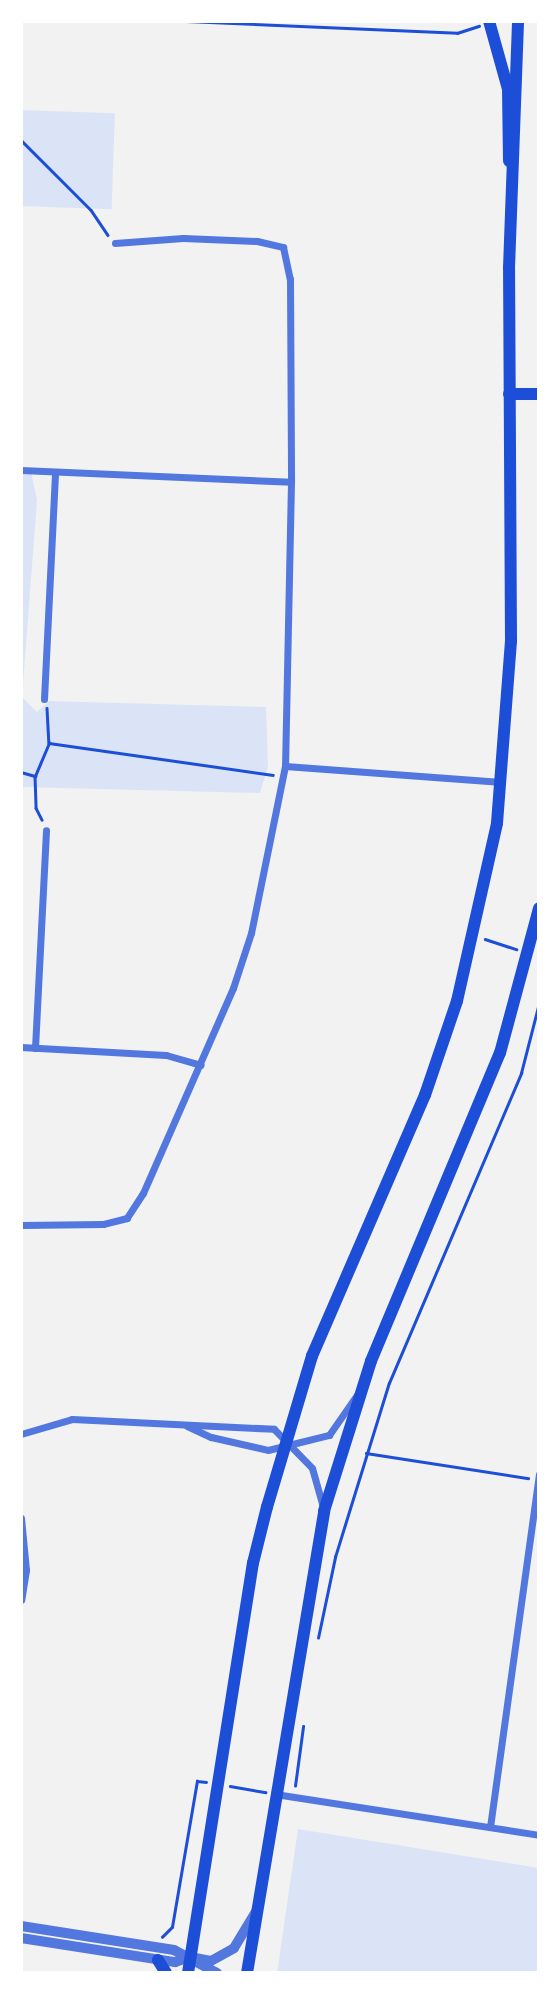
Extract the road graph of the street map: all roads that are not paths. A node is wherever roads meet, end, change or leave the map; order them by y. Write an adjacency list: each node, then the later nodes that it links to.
1 (489, 21): 3 (main road)
2 (518, 21): 3 (main road)
3 (513, 186): 5 (main road)
4 (115, 243): 9 (street)
5 (509, 394): 6 (main road); 12 (main road)
6 (539, 394)
7 (21, 470): 8 (street)
8 (55, 472): 9 (street); 10 (street)
9 (291, 482): 11 (street)
10 (44, 699)
11 (285, 766): 12 (street); 17 (street)
12 (503, 782): 22 (main road)
13 (46, 830): 16 (street)
14 (539, 908): 19 (main road)
15 (21, 1047): 16 (street)
16 (35, 1048): 17 (street)
17 (201, 1065): 18 (street)
18 (21, 1225)
19 (362, 1389): 22 (street); 24 (main road)
20 (186, 1426): 21 (street); 22 (street); 22 (street)
21 (21, 1434)
22 (284, 1443): 24 (street); 33 (main road)
23 (538, 1477): 28 (street)
24 (324, 1511): 27 (main road)
25 (21, 1518): 26 (street)
26 (21, 1600)
27 (275, 1794): 28 (street); 30 (main road)
28 (490, 1827): 29 (street)
29 (539, 1835)
30 (257, 1910): 33 (street); 38 (main road)
31 (21, 1926): 33 (street)
32 (21, 1938): 34 (street)
33 (191, 1957): 34 (street); 36 (main road); 37 (street)
34 (158, 1960): 35 (main road)
35 (166, 1973)
36 (188, 1973)
37 (217, 1973)
38 (247, 1973)

